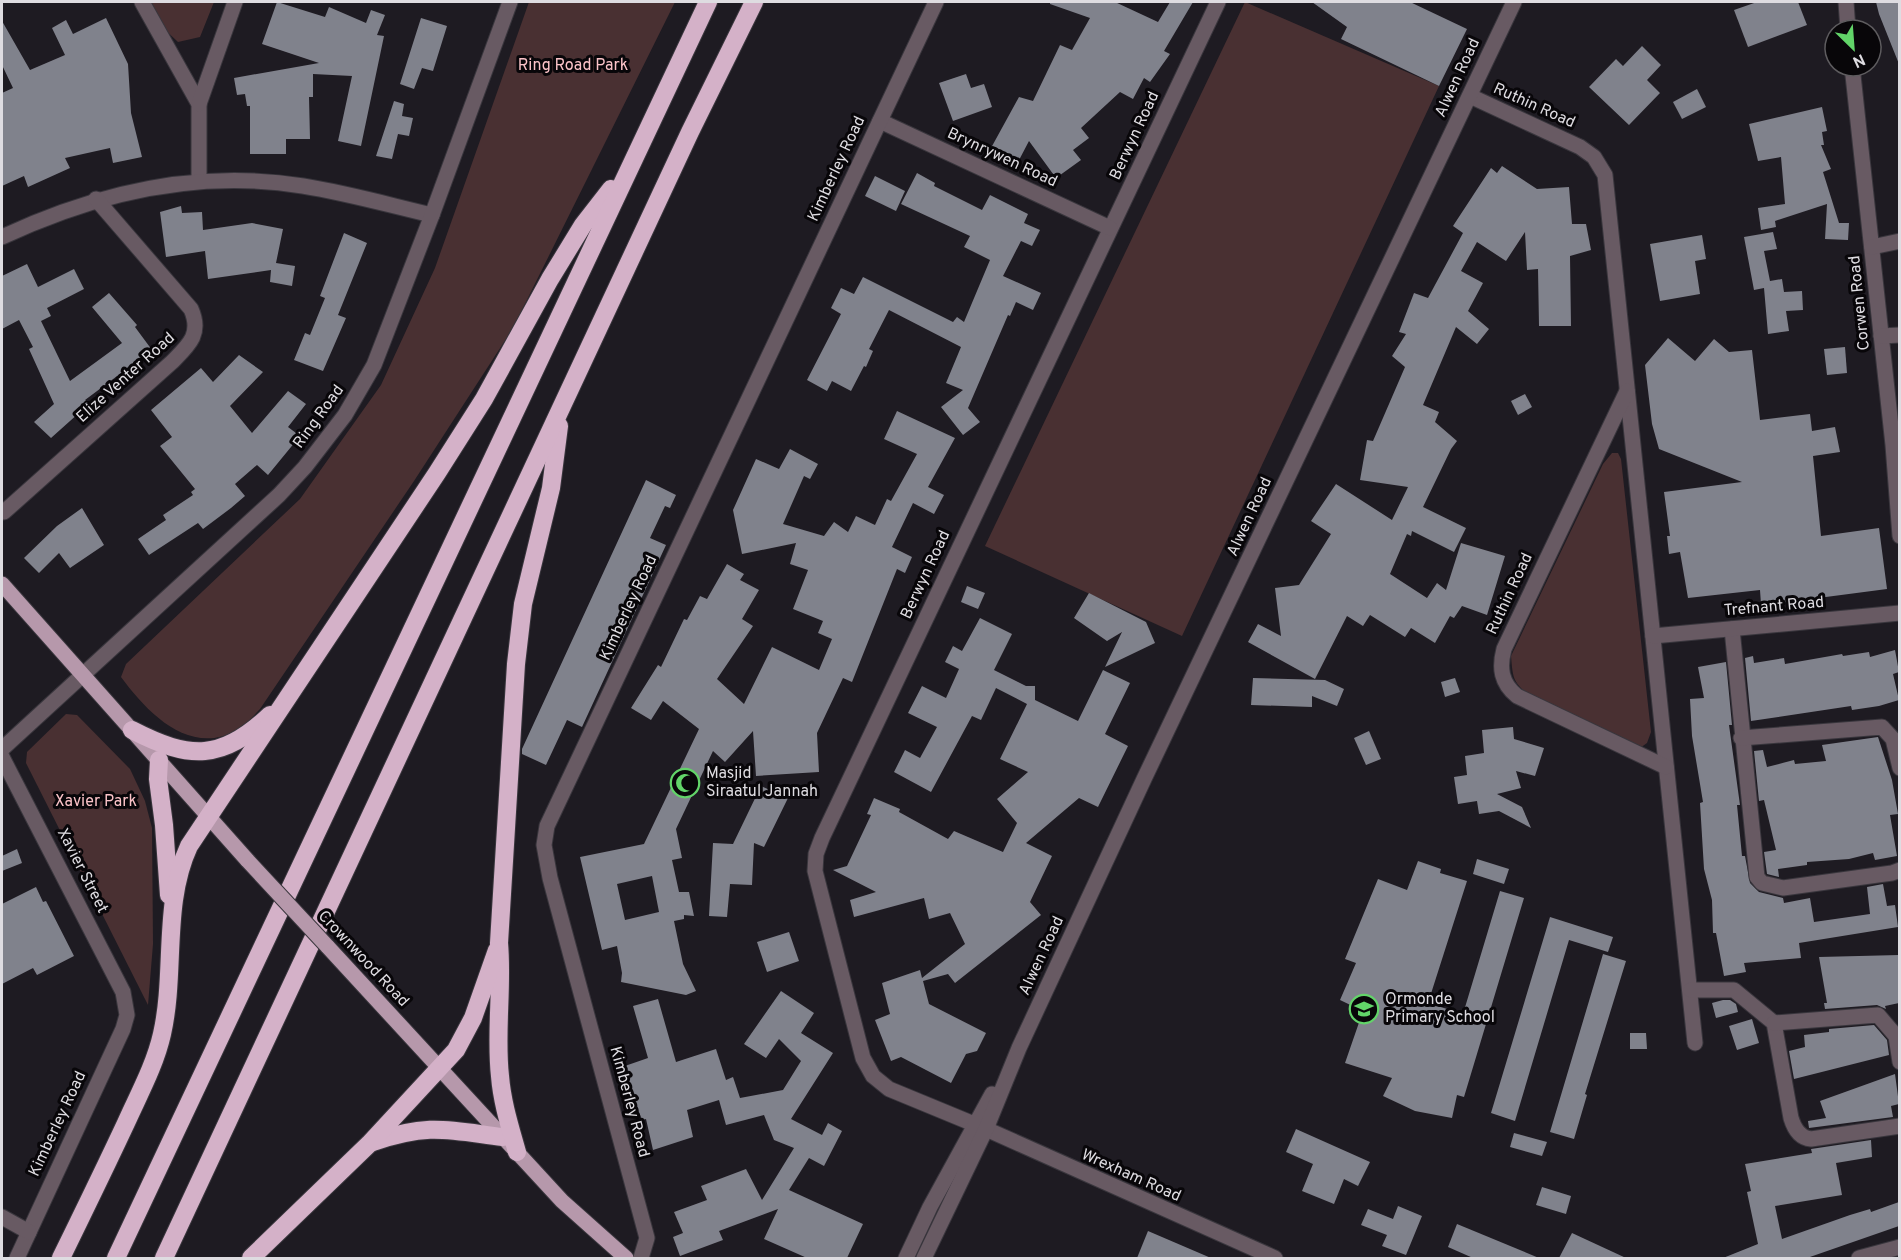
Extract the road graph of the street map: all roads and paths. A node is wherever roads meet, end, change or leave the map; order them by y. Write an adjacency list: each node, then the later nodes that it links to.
1 (142, 2): 13 (street)
2 (235, 2): 13 (street)
3 (510, 2): 18 (street, Ring Road)
4 (708, 2): 15 (highway)
5 (754, 2): 26 (highway)
6 (936, 2): 14 (street, Kimberley Road)
7 (1218, 2): 19 (street, Berwyn Road)
8 (1514, 2): 12 (street, Alwen Road)
9 (1845, 2): 10 (street)
10 (1847, 18)
11 (1853, 78): 22 (street, Corwen Road)
12 (1470, 96): 25 (street, Ruthin Road); 53 (street, Alwen Road)
13 (199, 104): 16 (street)
14 (880, 121): 19 (street, Brynrywen Road); 67 (street, Kimberley Road)
15 (633, 161): 34 (highway); 63 (highway)
16 (199, 181): 17 (street); 18 (street)
17 (96, 199): 20 (street); 27 (street, Elize Venter Road)
18 (432, 215): 33 (street, Ring Road)
19 (1110, 228): 53 (street, Berwyn Road)
20 (2, 237)
21 (1899, 241): 22 (street)
22 (1872, 247): 24 (street, Corwen Road)
23 (1899, 335): 24 (street)
24 (1881, 336): 28 (street, Corwen Road)
25 (1627, 391): 32 (street, Ruthin Road); 40 (street, Ruthin Road)
26 (562, 407): 45 (highway); 64 (highway)
27 (4, 512)
28 (1899, 529)
29 (2, 584): 33 (main road)
30 (1899, 613): 31 (street, Trefnant Road)
31 (1732, 629): 32 (street, Trefnant Road); 36 (street)
32 (1653, 636): 40 (street, Ruthin Road)
33 (83, 674): 35 (main road, Crownwood Road); 37 (street, Ring Road)
34 (293, 692): 35 (highway); 42 (highway)
35 (132, 730): 39 (main road, Crownwood Road)
36 (1741, 738): 41 (street); 43 (street)
37 (2, 749)
38 (2, 757): 47 (street, Xavier Street)
39 (159, 759): 42 (main road, Crownwood Road); 44 (highway)
40 (1666, 767): 46 (street, Ruthin Road)
41 (1899, 768)
42 (208, 817): 44 (highway); 51 (main road, Crownwood Road, bridge)
43 (1899, 870)
44 (172, 912): 62 (highway)
45 (499, 943): 51 (highway); 56 (highway)
46 (1691, 990): 48 (street); 49 (street, Ruthin Road)
47 (126, 1004): 58 (street, Kimberley Road)
48 (1774, 1023): 50 (street); 52 (street)
49 (1695, 1043)
50 (1899, 1062)
51 (440, 1070): 54 (main road, Crownwood Road); 55 (highway)
52 (1899, 1126)
53 (980, 1127): 68 (street, Alwen Road); 69 (street, Alwen Road); 70 (street, Wrexham Road)
54 (502, 1137): 55 (highway); 56 (main road, Crownwood Road)
55 (369, 1144): 65 (highway)
56 (517, 1152): 66 (main road, Crownwood Road)
57 (2, 1218): 58 (street)
58 (29, 1232): 61 (street, Kimberley Road)
59 (1899, 1247): 60 (street)
60 (1881, 1255): 71 (street)
61 (17, 1258)
62 (61, 1258)
63 (116, 1258)
64 (164, 1258)
65 (250, 1258)
66 (626, 1258)
67 (641, 1258)
68 (906, 1258)
69 (924, 1258)
70 (1275, 1258)
71 (1859, 1258)

